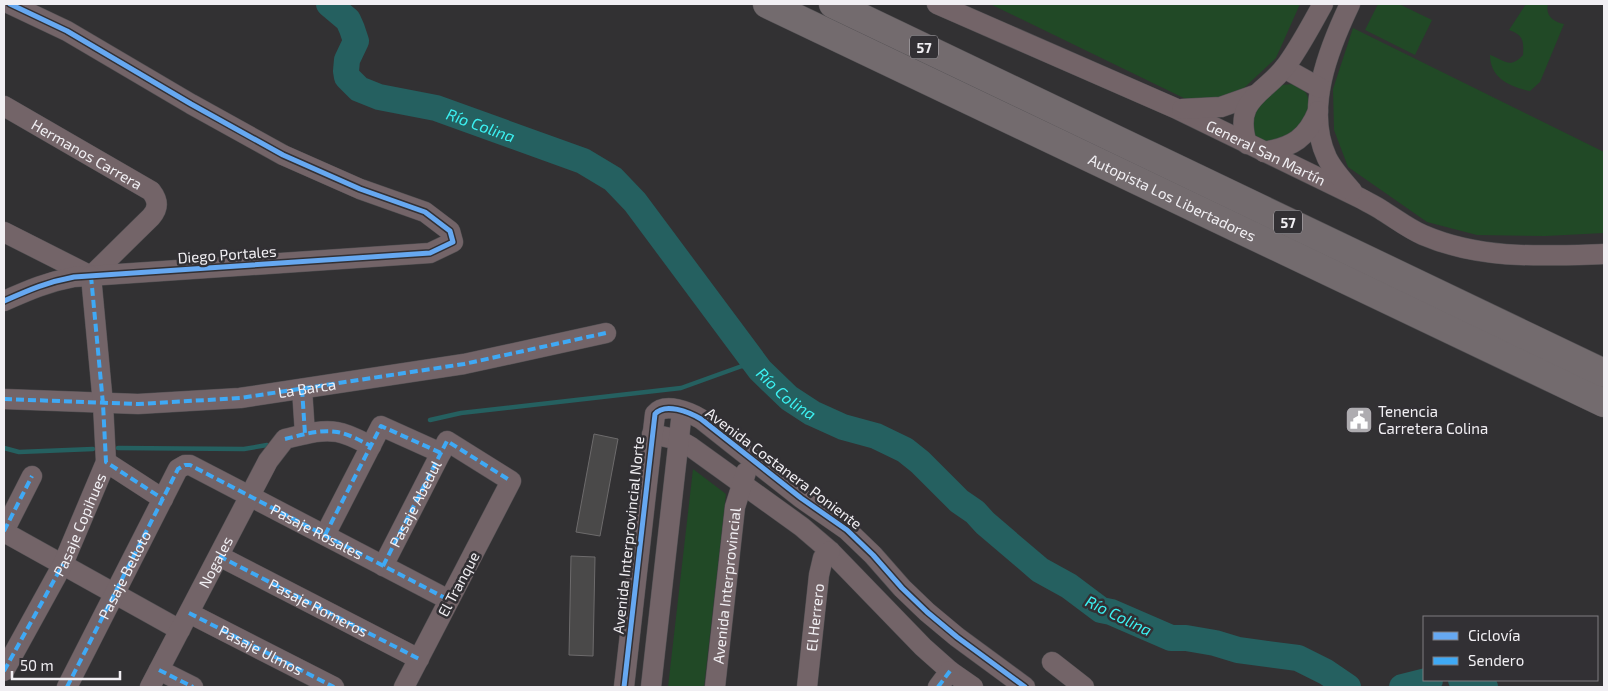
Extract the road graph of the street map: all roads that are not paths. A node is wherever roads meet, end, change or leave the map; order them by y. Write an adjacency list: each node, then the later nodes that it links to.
1 (10, 4): 17 (street, Diego Portales)
2 (767, 4): 23 (highway, Autopista Los Libertadores / 57)
3 (833, 4): 20 (highway, Autopista Los Libertadores / 57)
4 (937, 4): 11 (street, General San Martín)
5 (1323, 4): 7 (street)
6 (1350, 4): 8 (street)
7 (1284, 68): 8 (street); 9 (street)
8 (1320, 88): 12 (street)
9 (1255, 95): 11 (street); 13 (street)
10 (4, 106): 17 (street, Hermanos Carrera)
11 (1177, 109): 13 (street, General San Martín)
12 (1318, 111): 13 (street); 14 (street)
13 (1256, 148): 14 (street, General San Martín)
14 (1360, 198): 16 (street, General San Martín)
15 (4, 232): 17 (street)
16 (1604, 254)
17 (91, 276): 18 (street, Diego Portales); 24 (street, Pasaje Copihues)
18 (4, 301)
19 (606, 333): 21 (street, La Barca)
20 (1604, 373)
21 (302, 389): 24 (street, La Barca); 26 (street)
22 (4, 399): 24 (street, La Barca)
23 (1604, 403)
24 (103, 404): 32 (street, Pasaje Copihues)
25 (682, 411): 27 (street, Avenida Interprovincial Norte); 28 (street); 31 (street, Avenida Costanera Poniente)
26 (306, 434): 29 (street); 36 (street, Nogales)
27 (652, 434): 28 (street); 56 (street, Avenida Interprovincial Norte)
28 (679, 440): 35 (street); 57 (street)
29 (371, 446): 30 (street); 39 (street)
30 (444, 447): 43 (street, Pasaje Abedul); 45 (street, El Tranque)
31 (752, 458): 35 (street, Avenida Interprovincial); 62 (street, Avenida Costanera Poniente)
32 (106, 462): 37 (street); 42 (street, Pasaje Copihues)
33 (185, 465): 36 (street, Pasaje Rosales); 37 (street, Pasaje Belloto)
34 (32, 476): 38 (street)
35 (742, 483): 40 (street); 58 (street, Avenida Interprovincial)
36 (250, 496): 39 (street, Pasaje Rosales); 41 (street, Nogales)
37 (163, 499): 44 (street, Pasaje Belloto)
38 (4, 531): 42 (street, Pasaje Ulmos)
39 (325, 535): 43 (street, Pasaje Rosales)
40 (830, 551): 50 (street); 59 (street, El Herrero)
41 (219, 556): 46 (street, Nogales); 47 (street, Pasaje Romeros)
42 (62, 564): 44 (street, Pasaje Ulmos); 49 (street, Pasaje Copihues)
43 (383, 566): 45 (street, Pasaje Rosales)
44 (115, 594): 46 (street, Pasaje Ulmos); 52 (street, Pasaje Belloto)
45 (449, 600): 47 (street, El Tranque)
46 (185, 621): 51 (street, Nogales); 54 (street, Pasaje Ulmos)
47 (419, 658): 55 (street, El Tranque)
48 (1052, 662): 63 (street)
49 (4, 671)
50 (950, 671): 60 (street); 61 (street)
51 (155, 679): 53 (street)
52 (68, 687)
53 (193, 687)
54 (334, 687)
55 (404, 687)
56 (624, 687)
57 (652, 687)
58 (715, 687)
59 (807, 687)
60 (938, 687)
61 (973, 687)
62 (1025, 687)
63 (1084, 687)

